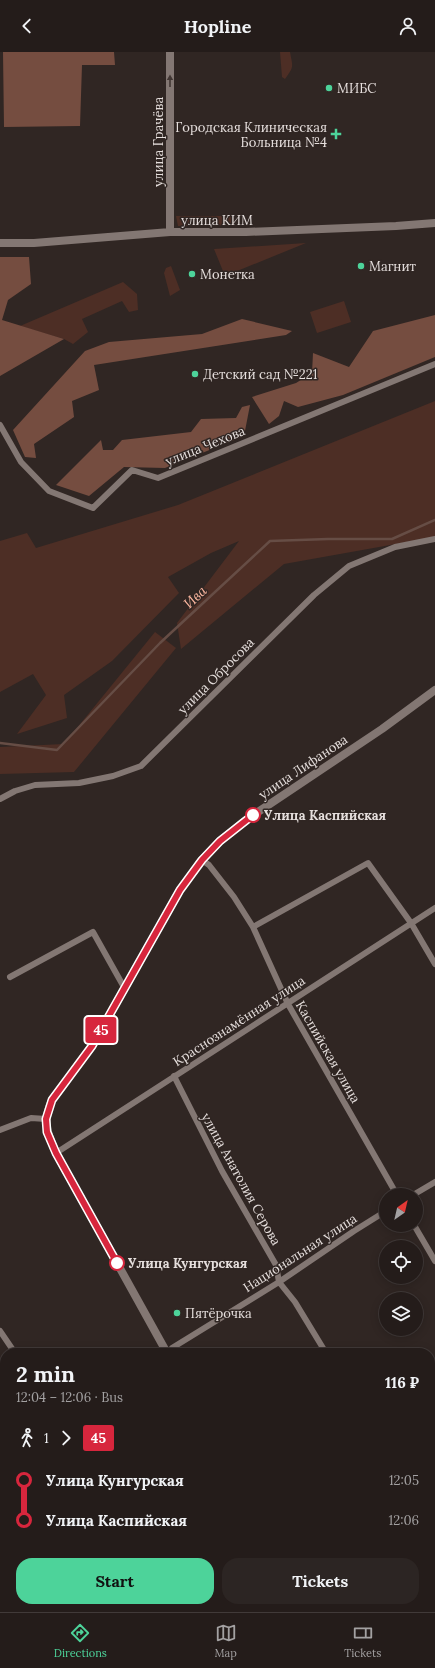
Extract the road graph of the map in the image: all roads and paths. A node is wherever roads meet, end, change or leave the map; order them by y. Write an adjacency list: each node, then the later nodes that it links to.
1 (170, 52): 3 (street, улица Грачёва, one-way to 1)
2 (435, 223): 3 (street, улица КИМ)
3 (170, 232): 4 (street, улица КИМ)
4 (0, 243)
5 (435, 364): 6 (street, улица Чехова)
6 (0, 424)
7 (435, 539): 9 (street, улица Обросова)
8 (435, 690): 10 (street, улица Лифанова)
9 (0, 799)
10 (202, 860): 13 (street, Каспийская улица); 16 (street, улица Лифанова)
11 (435, 908): 12 (street, Краснознамённая улица)
12 (411, 923): 13 (street); 14 (street); 17 (street, Краснознамённая улица)
13 (253, 927): 17 (street, Каспийская улица)
14 (435, 964)
15 (10, 977): 16 (street)
16 (125, 989): 19 (street, улица Лифанова)
17 (288, 1004): 18 (street, Краснознамённая улица); 23 (street, Каспийская улица)
18 (174, 1076): 21 (street, Краснознамённая улица); 28 (street, улица Анатолия Серова)
19 (46, 1119): 20 (street); 21 (street)
20 (0, 1130)
21 (56, 1153): 31 (street)
22 (435, 1182): 24 (street)
23 (393, 1188)
24 (423, 1189)
25 (379, 1216): 28 (street, Национальная улица)
26 (418, 1232): 27 (street)
27 (435, 1261)
28 (279, 1282): 32 (street, Национальная улица); 33 (street, улица Анатолия Серова)
29 (0, 1332): 30 (street)
30 (11, 1348)
31 (165, 1348)
32 (172, 1348)
33 (323, 1348)

